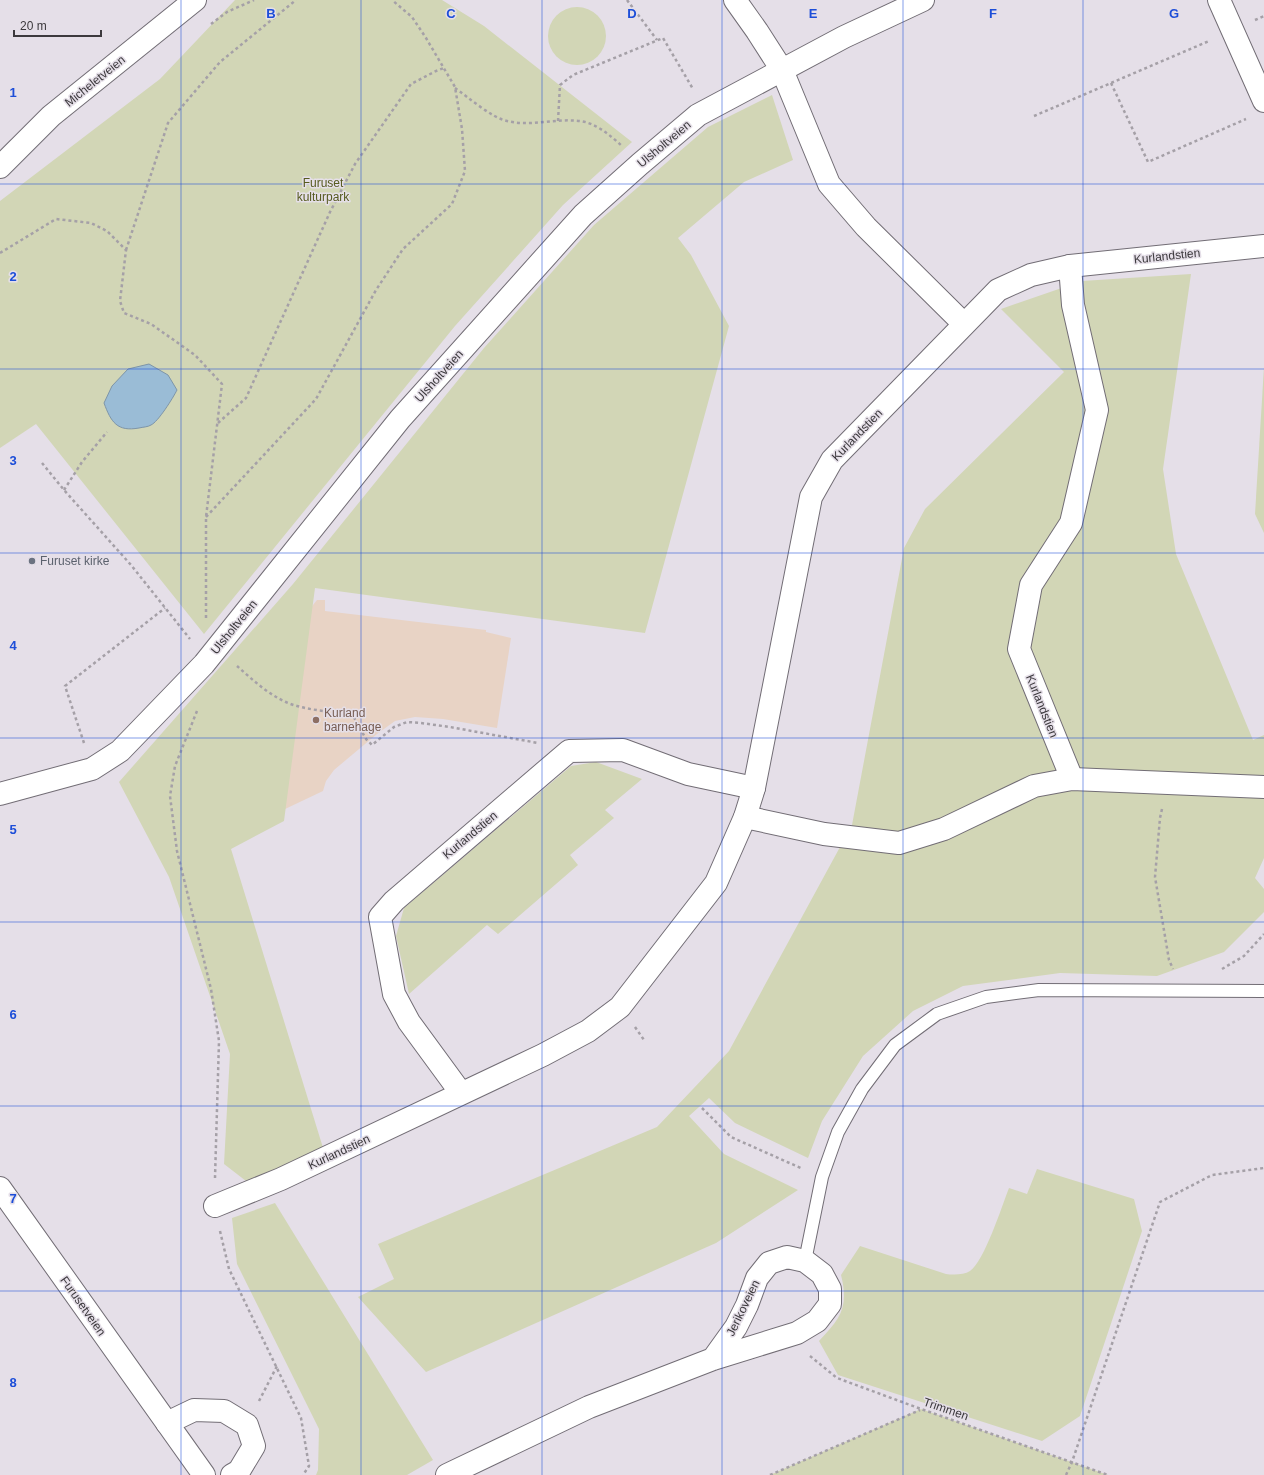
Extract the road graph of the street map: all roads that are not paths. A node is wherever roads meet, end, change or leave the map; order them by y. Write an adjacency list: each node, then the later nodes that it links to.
1 (195, 0): 7 (street, Micheletveien)
2 (735, 0): 5 (street)
3 (923, 0): 5 (street, Ulsholtveien)
4 (1219, 0): 6 (street)
5 (782, 70): 10 (street); 14 (street, Ulsholtveien)
6 (1264, 101)
7 (0, 167)
8 (1264, 246): 9 (street, Kurlandstien)
9 (1070, 266): 10 (street, Kurlandstien); 11 (street, Kurlandstien)
10 (964, 324): 13 (street, Kurlandstien)
11 (1072, 779): 12 (street); 15 (street)
12 (1264, 787)
13 (754, 788): 15 (street, Kurlandstien); 17 (street, Kurlandstien)
14 (0, 794)
15 (746, 817): 17 (street, Kurlandstien)
16 (1264, 991): 20 (lane)
17 (461, 1093): 19 (street, Kurlandstien)
18 (0, 1188): 22 (street, Furusetveien)
19 (215, 1206)
20 (806, 1261): 21 (street, Jerikoveien); 21 (street, Jerikoveien)
21 (713, 1360): 25 (street, Jerikoveien)
22 (167, 1423): 23 (street, Furusetveien); 24 (street)
23 (204, 1475)
24 (232, 1475)
25 (447, 1475)

